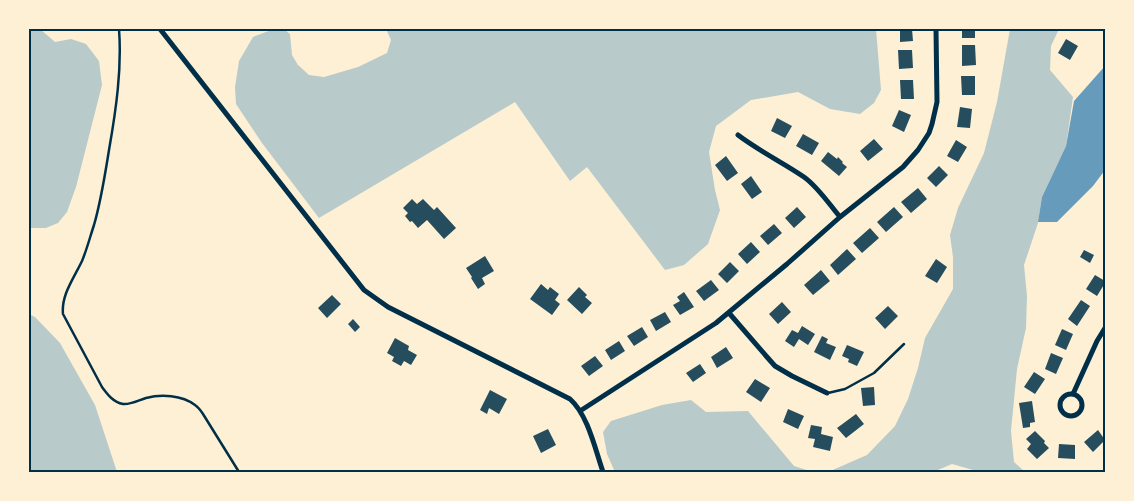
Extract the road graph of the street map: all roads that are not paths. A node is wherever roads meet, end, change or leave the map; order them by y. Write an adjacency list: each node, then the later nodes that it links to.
1 (119, 29): 12 (lane)
2 (160, 29): 11 (street)
3 (936, 29): 5 (street)
4 (738, 135): 5 (street)
5 (840, 217): 6 (street)
6 (729, 312): 9 (street); 11 (street)
7 (1105, 328): 10 (street)
8 (904, 344): 9 (lane)
9 (827, 393)
10 (1073, 394): 10 (street)
11 (580, 410): 13 (street)
12 (239, 472)
13 (603, 472)

